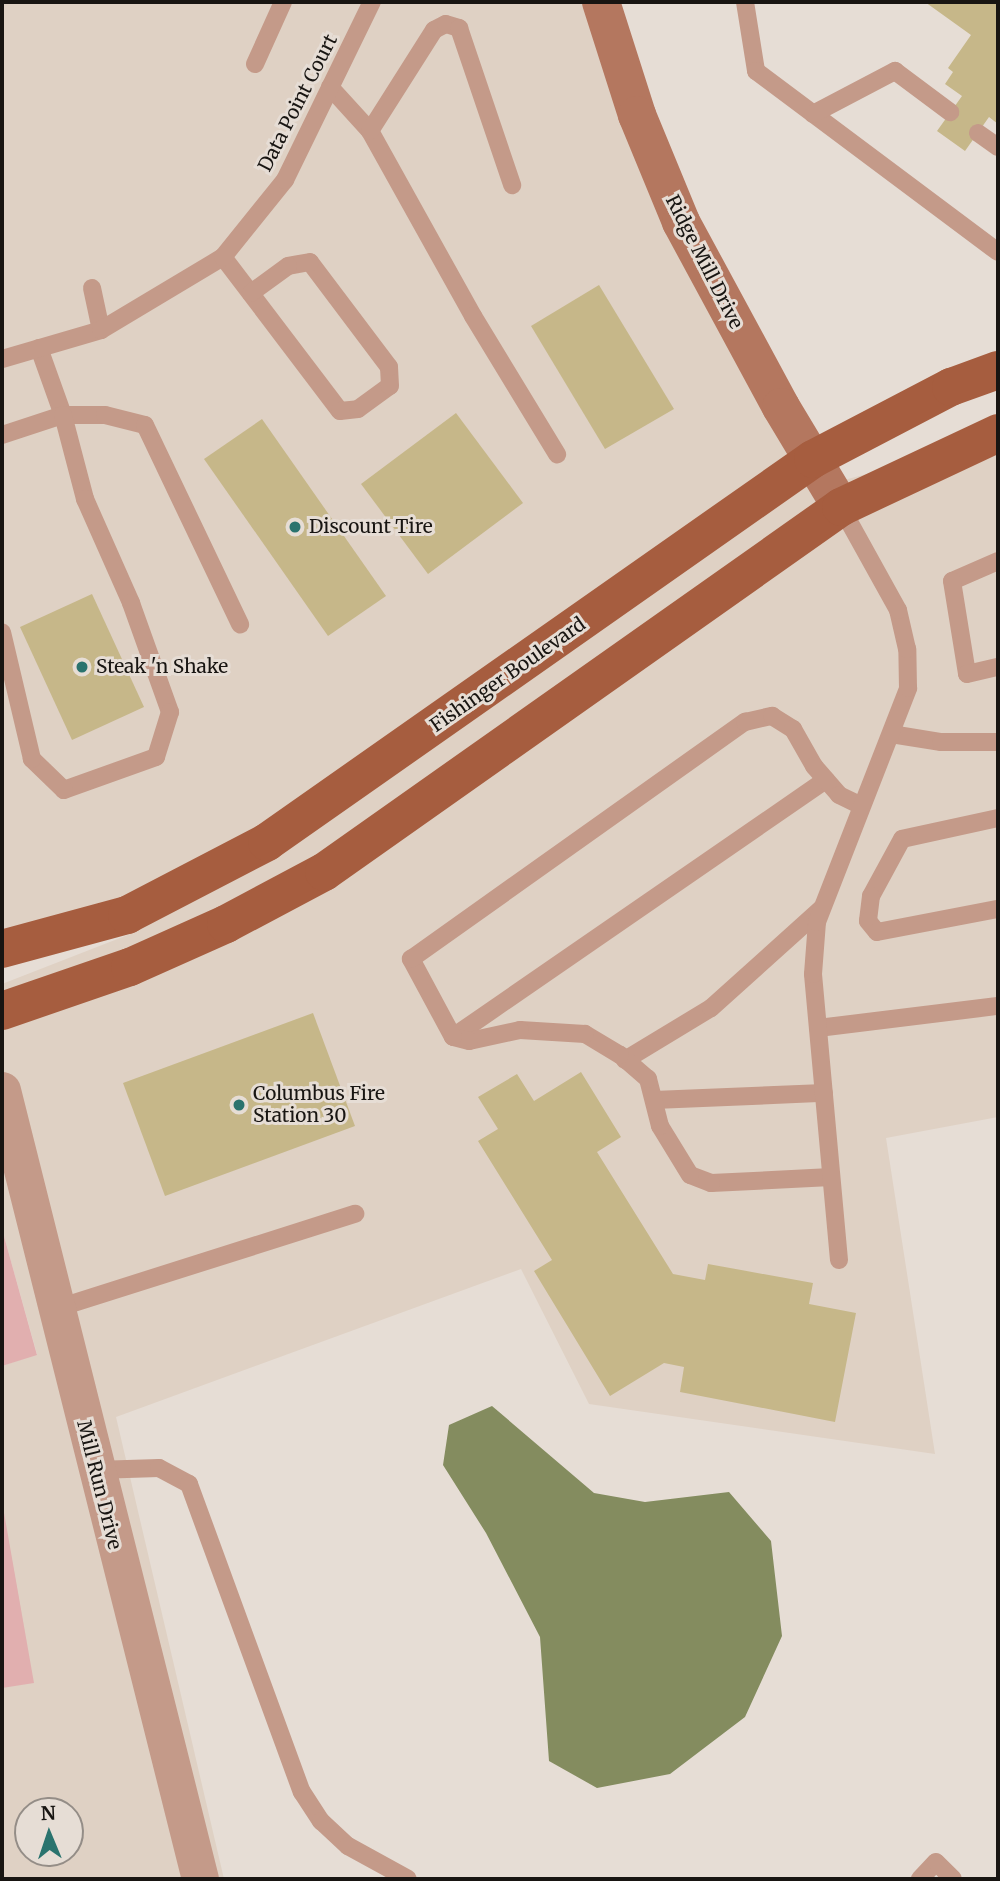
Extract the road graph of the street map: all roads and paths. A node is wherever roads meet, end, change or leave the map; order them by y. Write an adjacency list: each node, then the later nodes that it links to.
1 (283, 2): 5 (lane)
2 (372, 2): 6 (lane, Data Point Court)
3 (601, 2): 25 (main road, Ridge Mill Drive)
4 (745, 2): 8 (lane)
5 (255, 64)
6 (330, 87): 9 (lane); 14 (lane, Data Point Court)
7 (950, 112): 8 (lane)
8 (813, 114): 13 (lane)
9 (370, 131): 12 (lane); 24 (lane)
10 (978, 133): 11 (lane)
11 (998, 147)
12 (512, 185)
13 (998, 252)
14 (223, 257): 16 (lane); 17 (lane, Data Point Court)
15 (92, 288): 17 (lane)
16 (251, 293): 16 (lane)
17 (101, 330): 18 (lane, Data Point Court)
18 (39, 348): 19 (lane, Data Point Court); 21 (lane)
19 (2, 359)
20 (998, 370): 25 (main road, Fishinger Boulevard)
21 (63, 415): 23 (lane); 28 (lane); 29 (lane)
22 (998, 433): 26 (main road)
23 (2, 435)
24 (557, 454)
25 (813, 459): 26 (main road, Ridge Mill Drive); 38 (main road, Fishinger Boulevard)
26 (841, 507): 31 (lane); 40 (main road)
27 (998, 561): 30 (lane)
28 (240, 624)
29 (2, 632)
30 (998, 667)
31 (891, 734): 32 (lane); 34 (lane)
32 (998, 742)
33 (826, 780): 34 (lane); 42 (lane); 42 (lane)
34 (862, 806): 36 (lane)
35 (998, 818): 37 (lane)
36 (821, 909): 41 (lane); 43 (lane)
37 (998, 909)
38 (2, 949)
39 (998, 1006): 41 (lane)
40 (2, 1011)
41 (818, 1028): 45 (lane)
42 (453, 1037): 43 (lane)
43 (625, 1060): 46 (lane)
44 (2, 1090): 50 (street, Mill Run Drive)
45 (824, 1093): 46 (lane); 47 (lane)
46 (654, 1100): 47 (lane)
47 (831, 1177): 49 (lane)
48 (355, 1214): 50 (lane)
49 (839, 1260)
50 (58, 1308): 51 (street, Mill Run Drive)
51 (95, 1470): 52 (street, Mill Run Drive); 53 (lane)
52 (200, 1879)
53 (408, 1879)
54 (920, 1879): 55 (lane)
55 (953, 1879)

